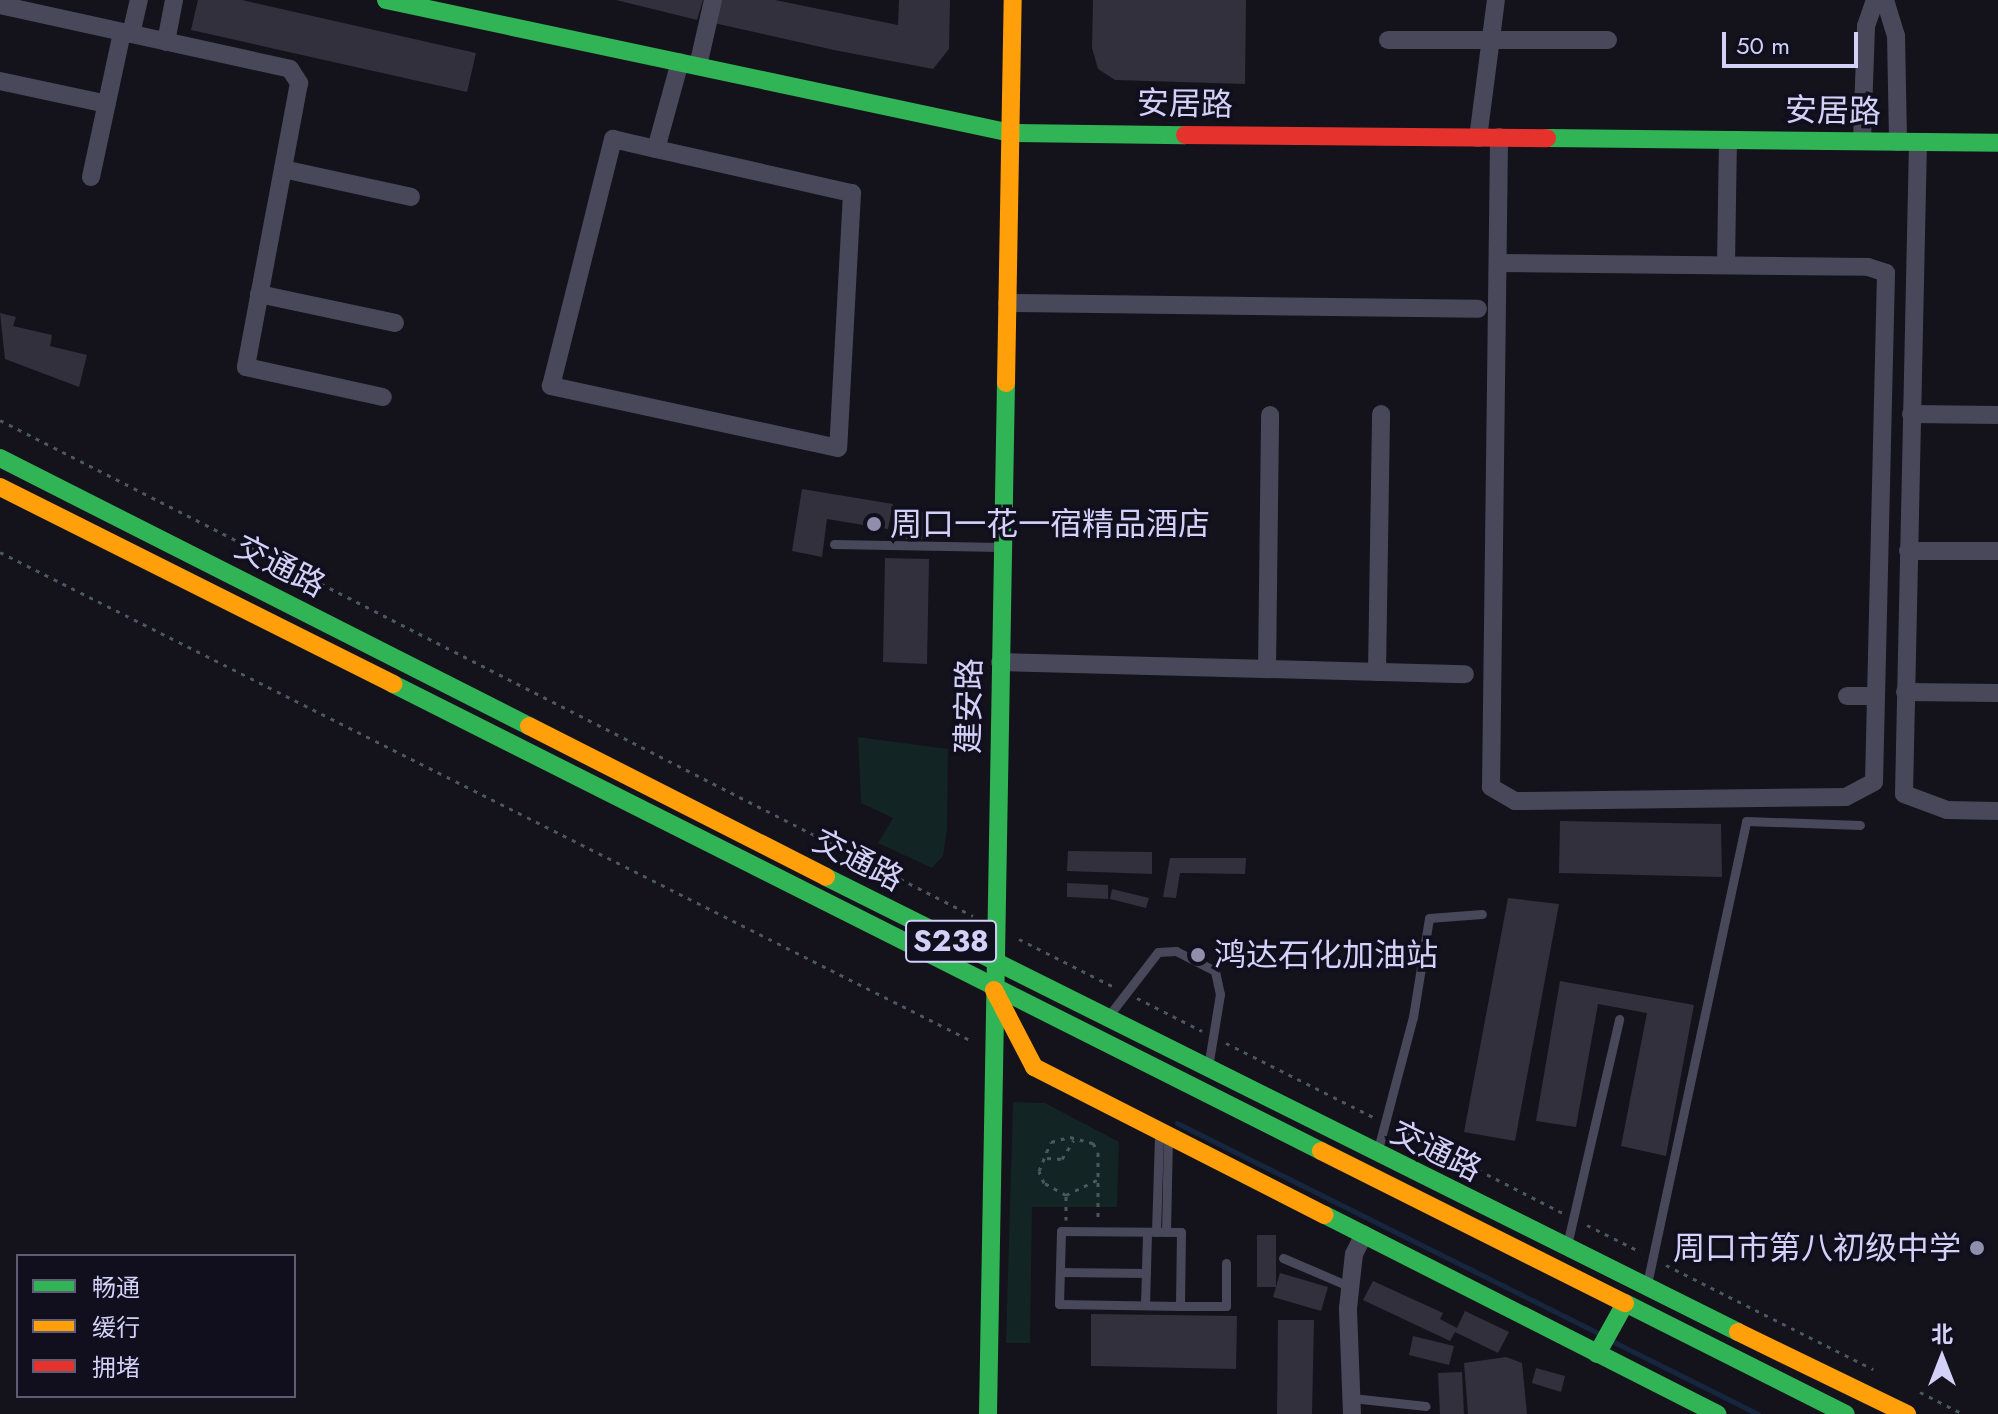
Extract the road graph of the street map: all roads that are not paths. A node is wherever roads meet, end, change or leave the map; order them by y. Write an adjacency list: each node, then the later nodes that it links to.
1 (139, 0): 11 (street)
2 (174, 0): 14 (street)
3 (386, 0): 10 (main road, 安居路)
4 (713, 0): 16 (street)
5 (1013, 0): 19 (main road, 建安路)
6 (1496, 0): 15 (street)
7 (1875, 0): 23 (street)
8 (1885, 0): 24 (street)
9 (0, 5): 11 (street)
10 (435, 5): 16 (main road, 安居路)
11 (126, 33): 14 (street); 18 (street)
12 (1388, 40): 15 (street)
13 (1608, 40): 15 (street)
14 (166, 42): 28 (street)
15 (1490, 42): 21 (street)
16 (689, 64): 19 (main road, 安居路); 27 (street)
17 (0, 81): 18 (street)
18 (107, 104): 29 (street)
19 (1011, 133): 21 (main road, 安居路); 34 (main road, 建安路)
20 (1499, 137): 21 (main road, 安居路); 22 (main road, 安居路); 31 (street)
21 (1478, 138)
22 (1728, 140): 23 (main road, 安居路); 32 (street)
23 (1862, 141): 24 (main road, 安居路)
24 (1898, 142): 25 (main road, 安居路)
25 (1918, 142): 26 (main road, 安居路); 39 (street)
26 (1998, 143)
27 (656, 149): 27 (street)
28 (283, 169): 30 (street); 33 (street)
29 (91, 177)
30 (411, 197)
31 (1498, 263): 32 (street); 55 (street)
32 (1726, 265): 55 (street)
33 (259, 294): 36 (street); 37 (street)
34 (1007, 303): 35 (street); 45 (main road, 建安路)
35 (1478, 309)
36 (395, 323)
37 (383, 397)
38 (1381, 414): 50 (street)
39 (1911, 414): 41 (street); 46 (street)
40 (1270, 415): 49 (street)
41 (1998, 415)
42 (0, 458): 59 (main road, 交通路 / S238)
43 (0, 487): 60 (main road, 交通路 / S238)
44 (834, 544): 45 (lane)
45 (1001, 547): 48 (main road, 建安路)
46 (1908, 551): 47 (street); 52 (street)
47 (1998, 551)
48 (1000, 662): 49 (street); 59 (main road, 建安路)
49 (1267, 669): 50 (street)
50 (1377, 672): 51 (street)
51 (1465, 674)
52 (1905, 692): 53 (street); 56 (street)
53 (1998, 693)
54 (1847, 696): 55 (street)
55 (1876, 696)
56 (1998, 811)
57 (1860, 825): 75 (lane)
58 (1482, 914): 65 (lane)
59 (994, 964): 60 (main road, 建安路); 62 (main road, 交通路 / S238)
60 (994, 990): 64 (main road); 66 (main road, 交通路 / S238); 83 (main road, 建安路)
61 (1619, 1019): 69 (lane)
62 (1107, 1020): 63 (main road, 交通路 / S238); 63 (lane)
63 (1207, 1070): 65 (main road, 交通路 / S238)
64 (1164, 1132): 67 (lane); 68 (main road)
65 (1376, 1156): 69 (main road, 交通路 / S238)
66 (1383, 1200): 68 (main road); 78 (main road, 交通路 / S238)
67 (1157, 1232): 72 (lane); 73 (lane); 77 (lane)
68 (1364, 1234): 74 (street); 79 (main road)
69 (1566, 1248): 75 (main road, 交通路 / S238)
70 (1283, 1258): 74 (lane)
71 (1226, 1263): 77 (lane)
72 (1060, 1272): 73 (lane); 76 (lane)
73 (1146, 1273): 76 (lane)
74 (1351, 1287): 81 (street)
75 (1647, 1287): 87 (main road, 交通路 / S238)
76 (1145, 1305): 77 (lane)
77 (1180, 1306)
78 (1623, 1307): 79 (main road); 86 (main road, 交通路 / S238)
79 (1597, 1354): 80 (main road)
80 (1674, 1392): 84 (street); 85 (main road)
81 (1352, 1406): 82 (lane)
82 (1426, 1406)
83 (988, 1414)
84 (1675, 1414)
85 (1717, 1414)
86 (1846, 1414)
87 (1907, 1414)

